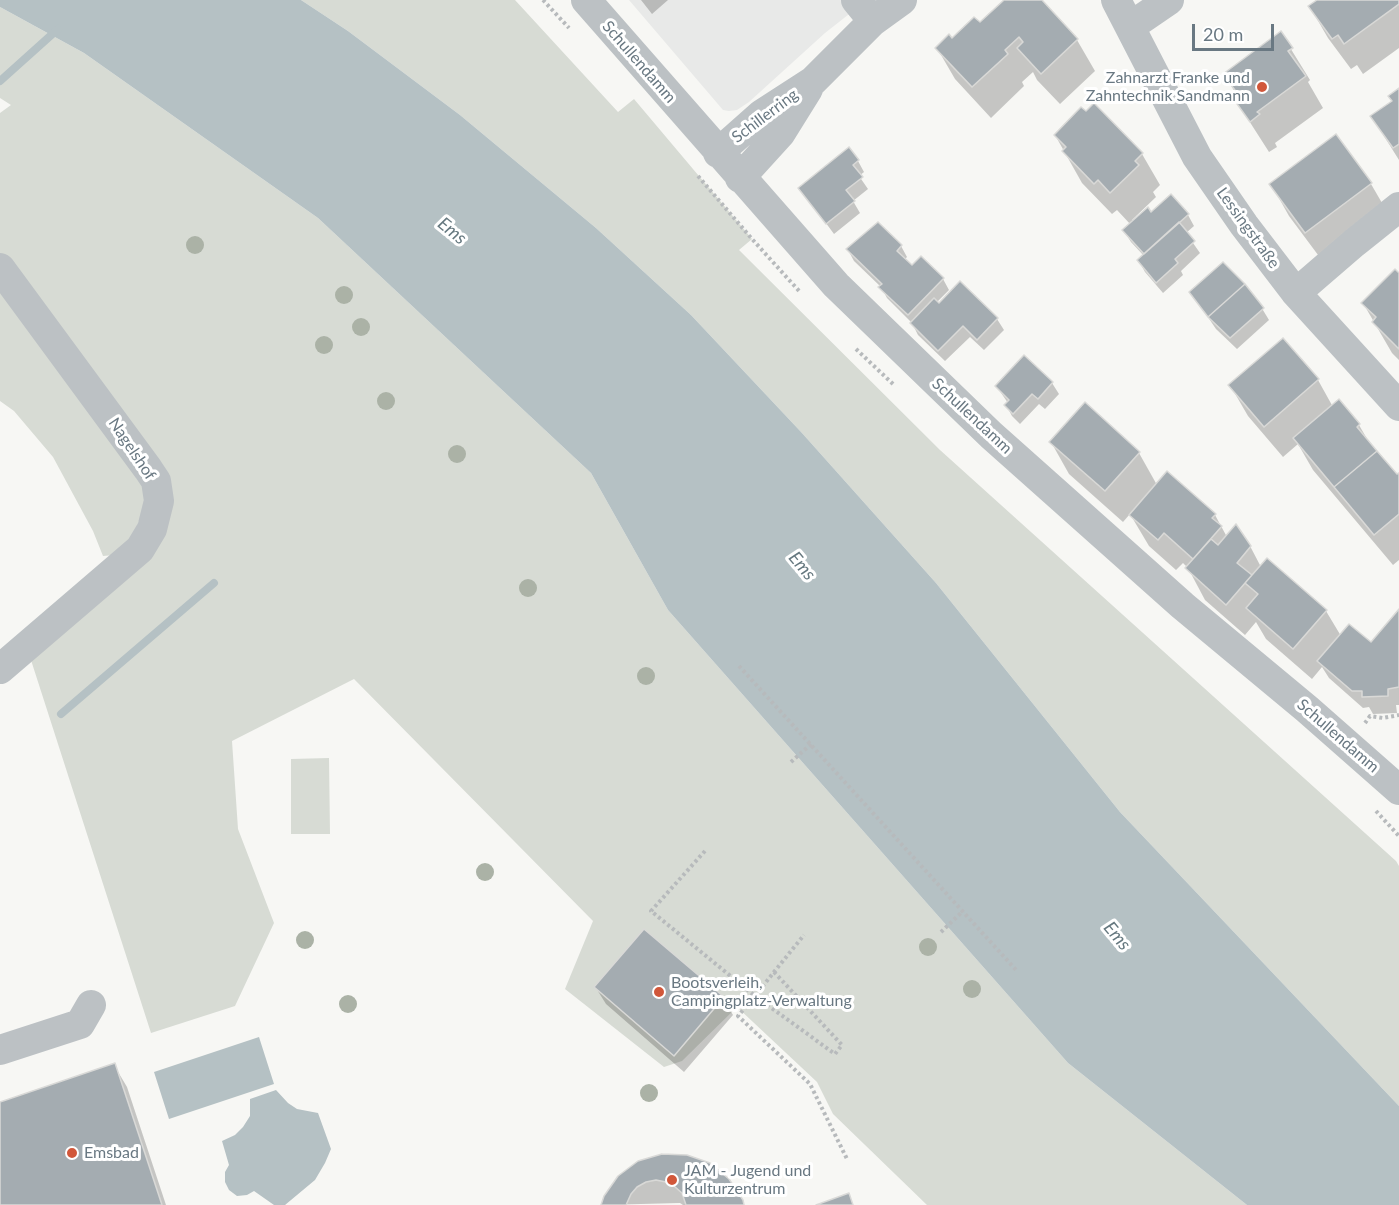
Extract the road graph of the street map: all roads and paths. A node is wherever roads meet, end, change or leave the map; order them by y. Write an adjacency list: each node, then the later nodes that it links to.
1 (586, 0): 8 (street, Schullendamm)
2 (902, 0): 5 (street, Schillerring)
3 (1116, 0): 6 (street, Lessingstraße)
4 (1169, 0): 6 (street)
5 (865, 10): 7 (street, Schillerring)
6 (1131, 26): 12 (street, Lessingstraße)
7 (813, 81): 8 (street, Schillerring); 9 (street, Schillerring)
8 (718, 153): 9 (street, Schullendamm)
9 (740, 178): 20 (street, Schullendamm)
10 (1399, 207): 12 (street)
11 (0, 268): 15 (street, Nagelshof)
12 (1296, 294): 13 (street, Lessingstraße)
13 (1399, 406)
14 (740, 666): 18 (path)
15 (0, 669)
16 (1399, 715): 17 (path)
17 (1364, 724)
18 (811, 744): 19 (path); 22 (path)
19 (791, 762)
20 (1396, 781)
21 (705, 851): 27 (path)
22 (963, 911): 23 (path); 25 (path)
23 (941, 932)
24 (804, 935): 26 (path)
25 (1017, 970)
26 (774, 972): 27 (path); 27 (path)
27 (754, 996): 30 (path)
28 (91, 1005): 29 (street)
29 (0, 1050)
30 (847, 1158)

